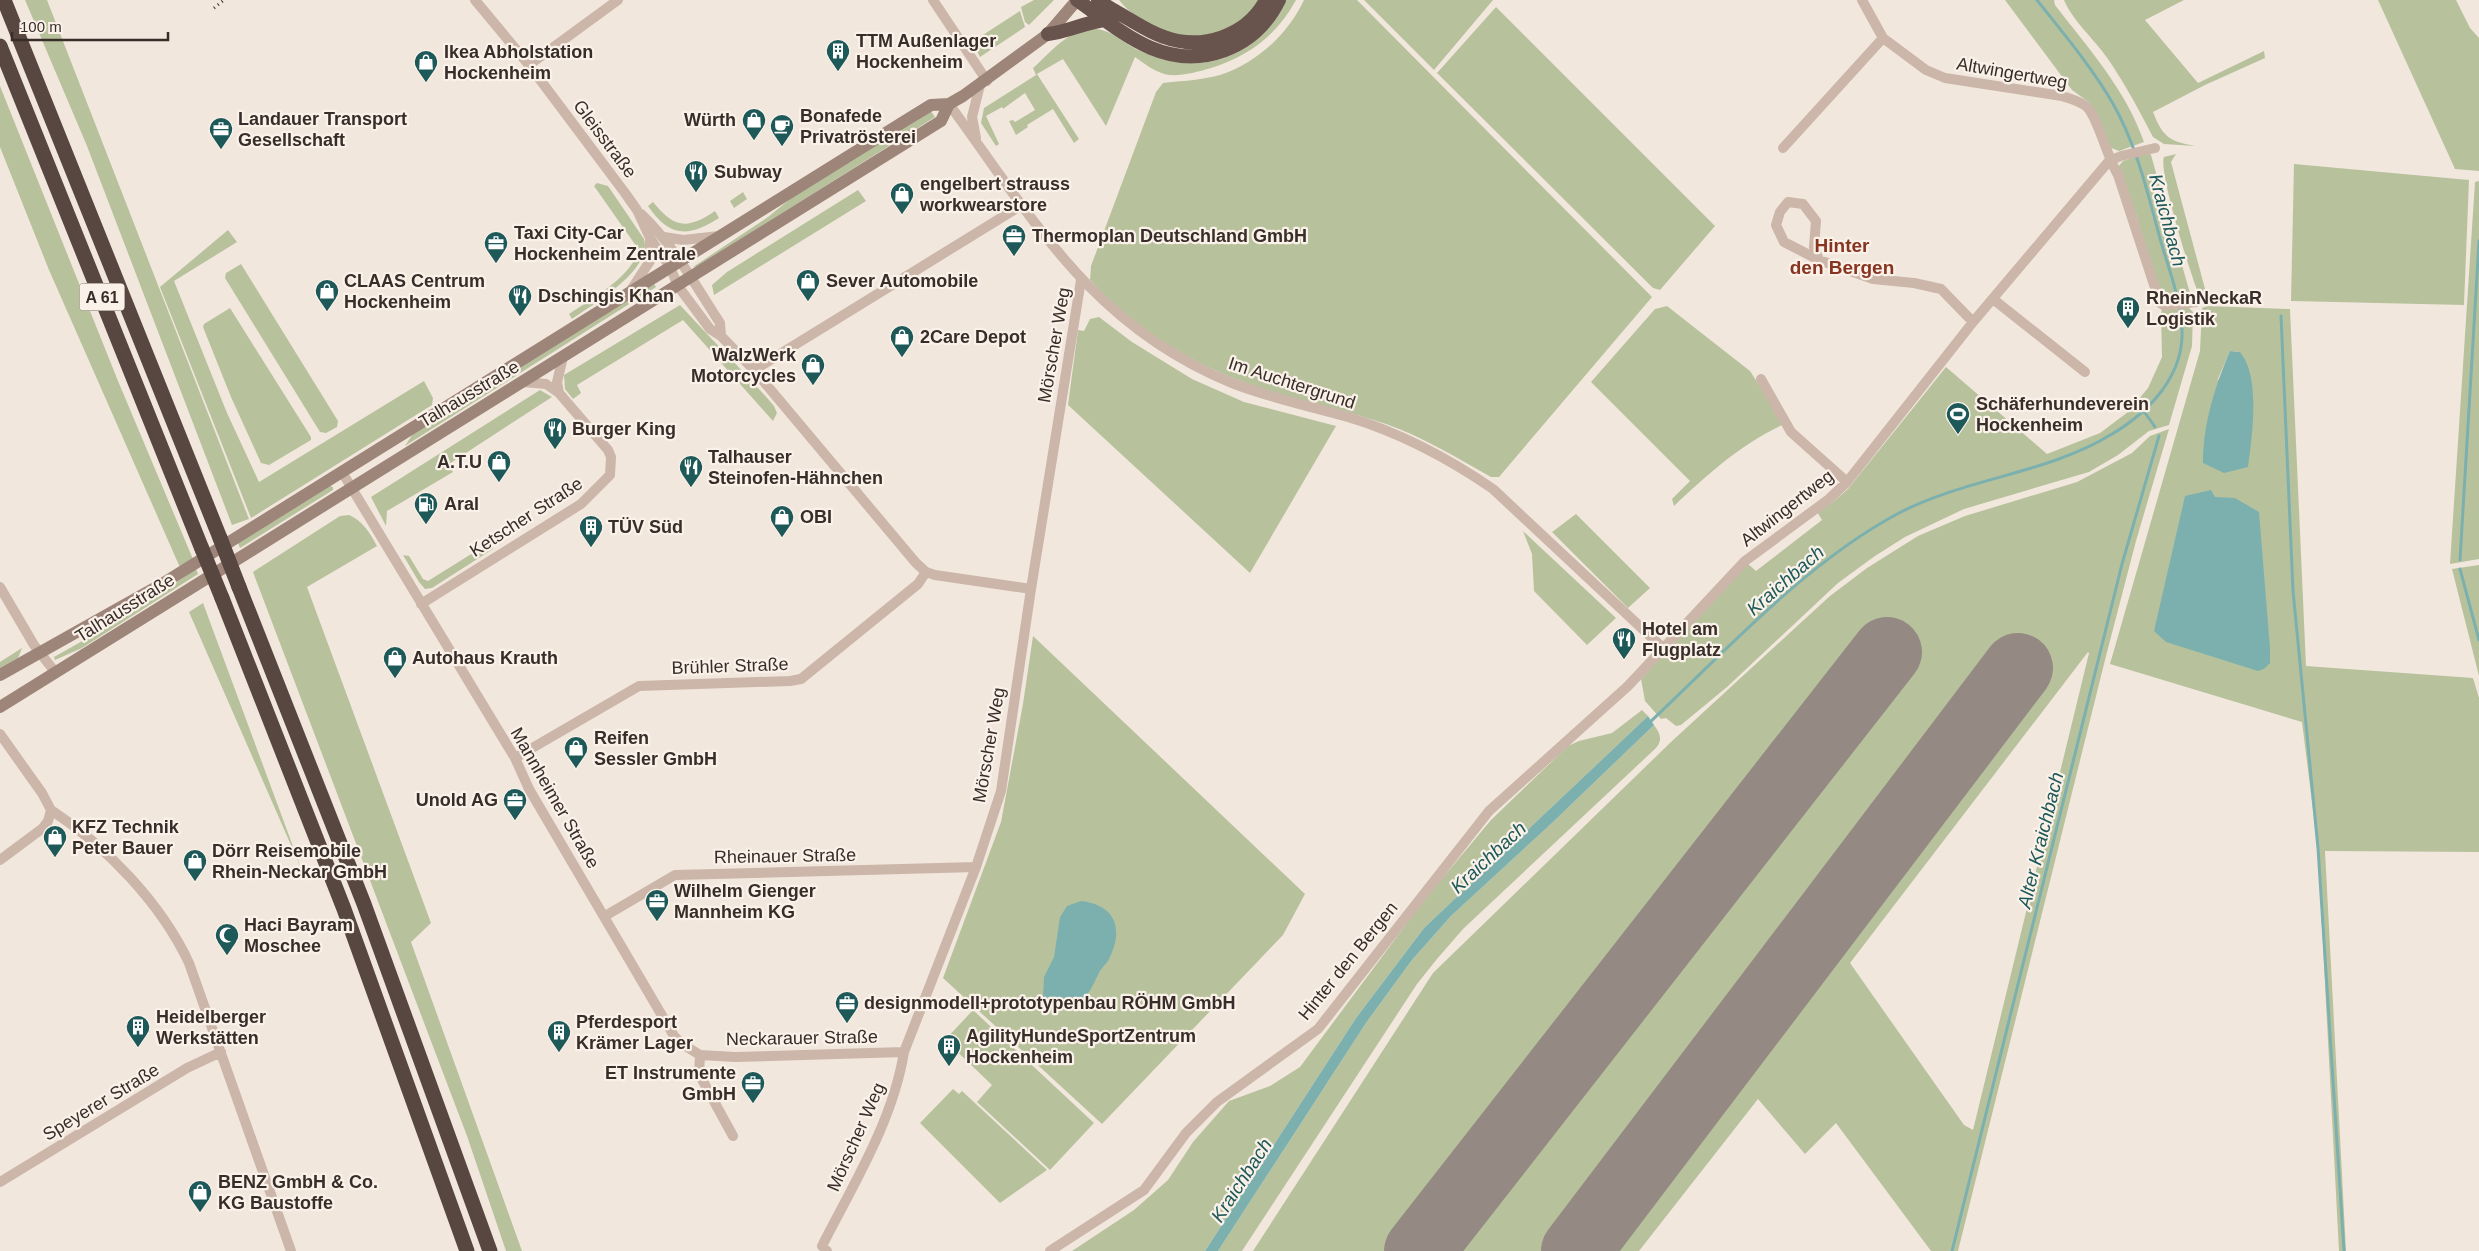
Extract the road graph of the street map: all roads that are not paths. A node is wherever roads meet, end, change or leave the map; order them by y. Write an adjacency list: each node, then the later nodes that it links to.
1 (4, 0): 71 (highway, A 61, bridge)
2 (475, 0): 16 (street, Gleisstraße)
3 (618, 0): 16 (street)
4 (933, 0): 17 (street)
5 (1077, 0): 12 (highway); 13 (main road, Talhausstraße)
6 (1098, 0): 11 (highway)
7 (1111, 0): 11 (highway)
8 (1266, 0): 11 (highway)
9 (1279, 0): 12 (highway)
10 (1862, 0): 14 (street, Altwingertweg)
11 (1129, 18)
12 (1106, 20): 13 (highway)
13 (1048, 34): 17 (main road, Talhausstraße)
14 (1883, 38): 20 (street); 22 (street, Altwingertweg)
15 (0, 46): 70 (highway, A 61, bridge)
16 (529, 65): 24 (street, Gleisstraße)
17 (983, 83): 18 (main road, Talhausstraße); 19 (street)
18 (949, 104): 19 (street, Im Auchtergrund); 25 (main road, Talhausstraße); 30 (main road, Talhausstraße)
19 (977, 141): 23 (street, Im Auchtergrund)
20 (1783, 148)
21 (2150, 149): 22 (street)
22 (2109, 161): 34 (street, Altwingertweg); 35 (street, Altwingertweg)
23 (1022, 205): 31 (street, Im Auchtergrund); 39 (street)
24 (637, 210): 26 (street, Gleisstraße); 27 (street, Gleisstraße)
25 (720, 236): 26 (street); 29 (main road, Talhausstraße)
26 (664, 237): 29 (street, Gleisstraße)
27 (650, 238): 29 (street, Gleisstraße); 33 (street)
28 (1819, 260): 28 (street); 36 (street)
29 (675, 264): 30 (street); 32 (street); 33 (main road, Talhausstraße)
30 (690, 278): 32 (main road, Talhausstraße); 37 (street)
31 (1081, 280): 49 (street, Mörscher Weg); 51 (street, Im Auchtergrund)
32 (678, 286): 37 (street); 38 (main road, Talhausstraße)
33 (629, 293): 44 (main road, Talhausstraße)
34 (1992, 299): 36 (street, Altwingertweg); 40 (street)
35 (2196, 302)
36 (1973, 322): 45 (street, Altwingertweg)
37 (721, 336): 39 (street)
38 (563, 356): 42 (main road, Talhausstraße); 43 (street)
39 (754, 370): 47 (street)
40 (2085, 372)
41 (1761, 379): 45 (street)
42 (523, 382): 43 (street, Ketscher Straße); 46 (main road, Talhausstraße)
43 (559, 393): 50 (street, Ketscher Straße)
44 (342, 472): 46 (street, Mannheimer Straße); 52 (main road, Talhausstraße)
45 (1847, 482): 51 (street, Altwingertweg)
46 (350, 489): 50 (street, Mannheimer Straße); 53 (main road, Talhausstraße)
47 (926, 572): 49 (street); 58 (street, Brühler Straße)
48 (0, 587): 52 (street)
49 (1030, 589): 61 (street, Mörscher Weg)
50 (421, 604): 58 (street, Mannheimer Straße)
51 (1664, 649): 55 (street, Altwingertweg)
52 (40, 653): 53 (street); 54 (main road, Talhausstraße)
53 (55, 672): 56 (main road, Talhausstraße)
54 (0, 675)
55 (1628, 686): 72 (street, Hinter den Bergen)
56 (0, 707)
57 (0, 734): 59 (street)
58 (515, 758): 62 (street, Mannheimer Straße)
59 (51, 810): 60 (street); 63 (street)
60 (0, 860)
61 (976, 867): 62 (street, Rheinauer Straße); 64 (street, Mörscher Weg)
62 (605, 916): 65 (street, Mannheimer Straße)
63 (221, 1052): 67 (street, Speyerer Straße); 69 (street)
64 (904, 1052): 65 (street, Neckarauer Straße); 68 (street, Mörscher Weg)
65 (700, 1055): 66 (street)
66 (733, 1136)
67 (0, 1182)
68 (824, 1249)
69 (291, 1251)
70 (468, 1251)
71 (490, 1251)
72 (1050, 1251)

